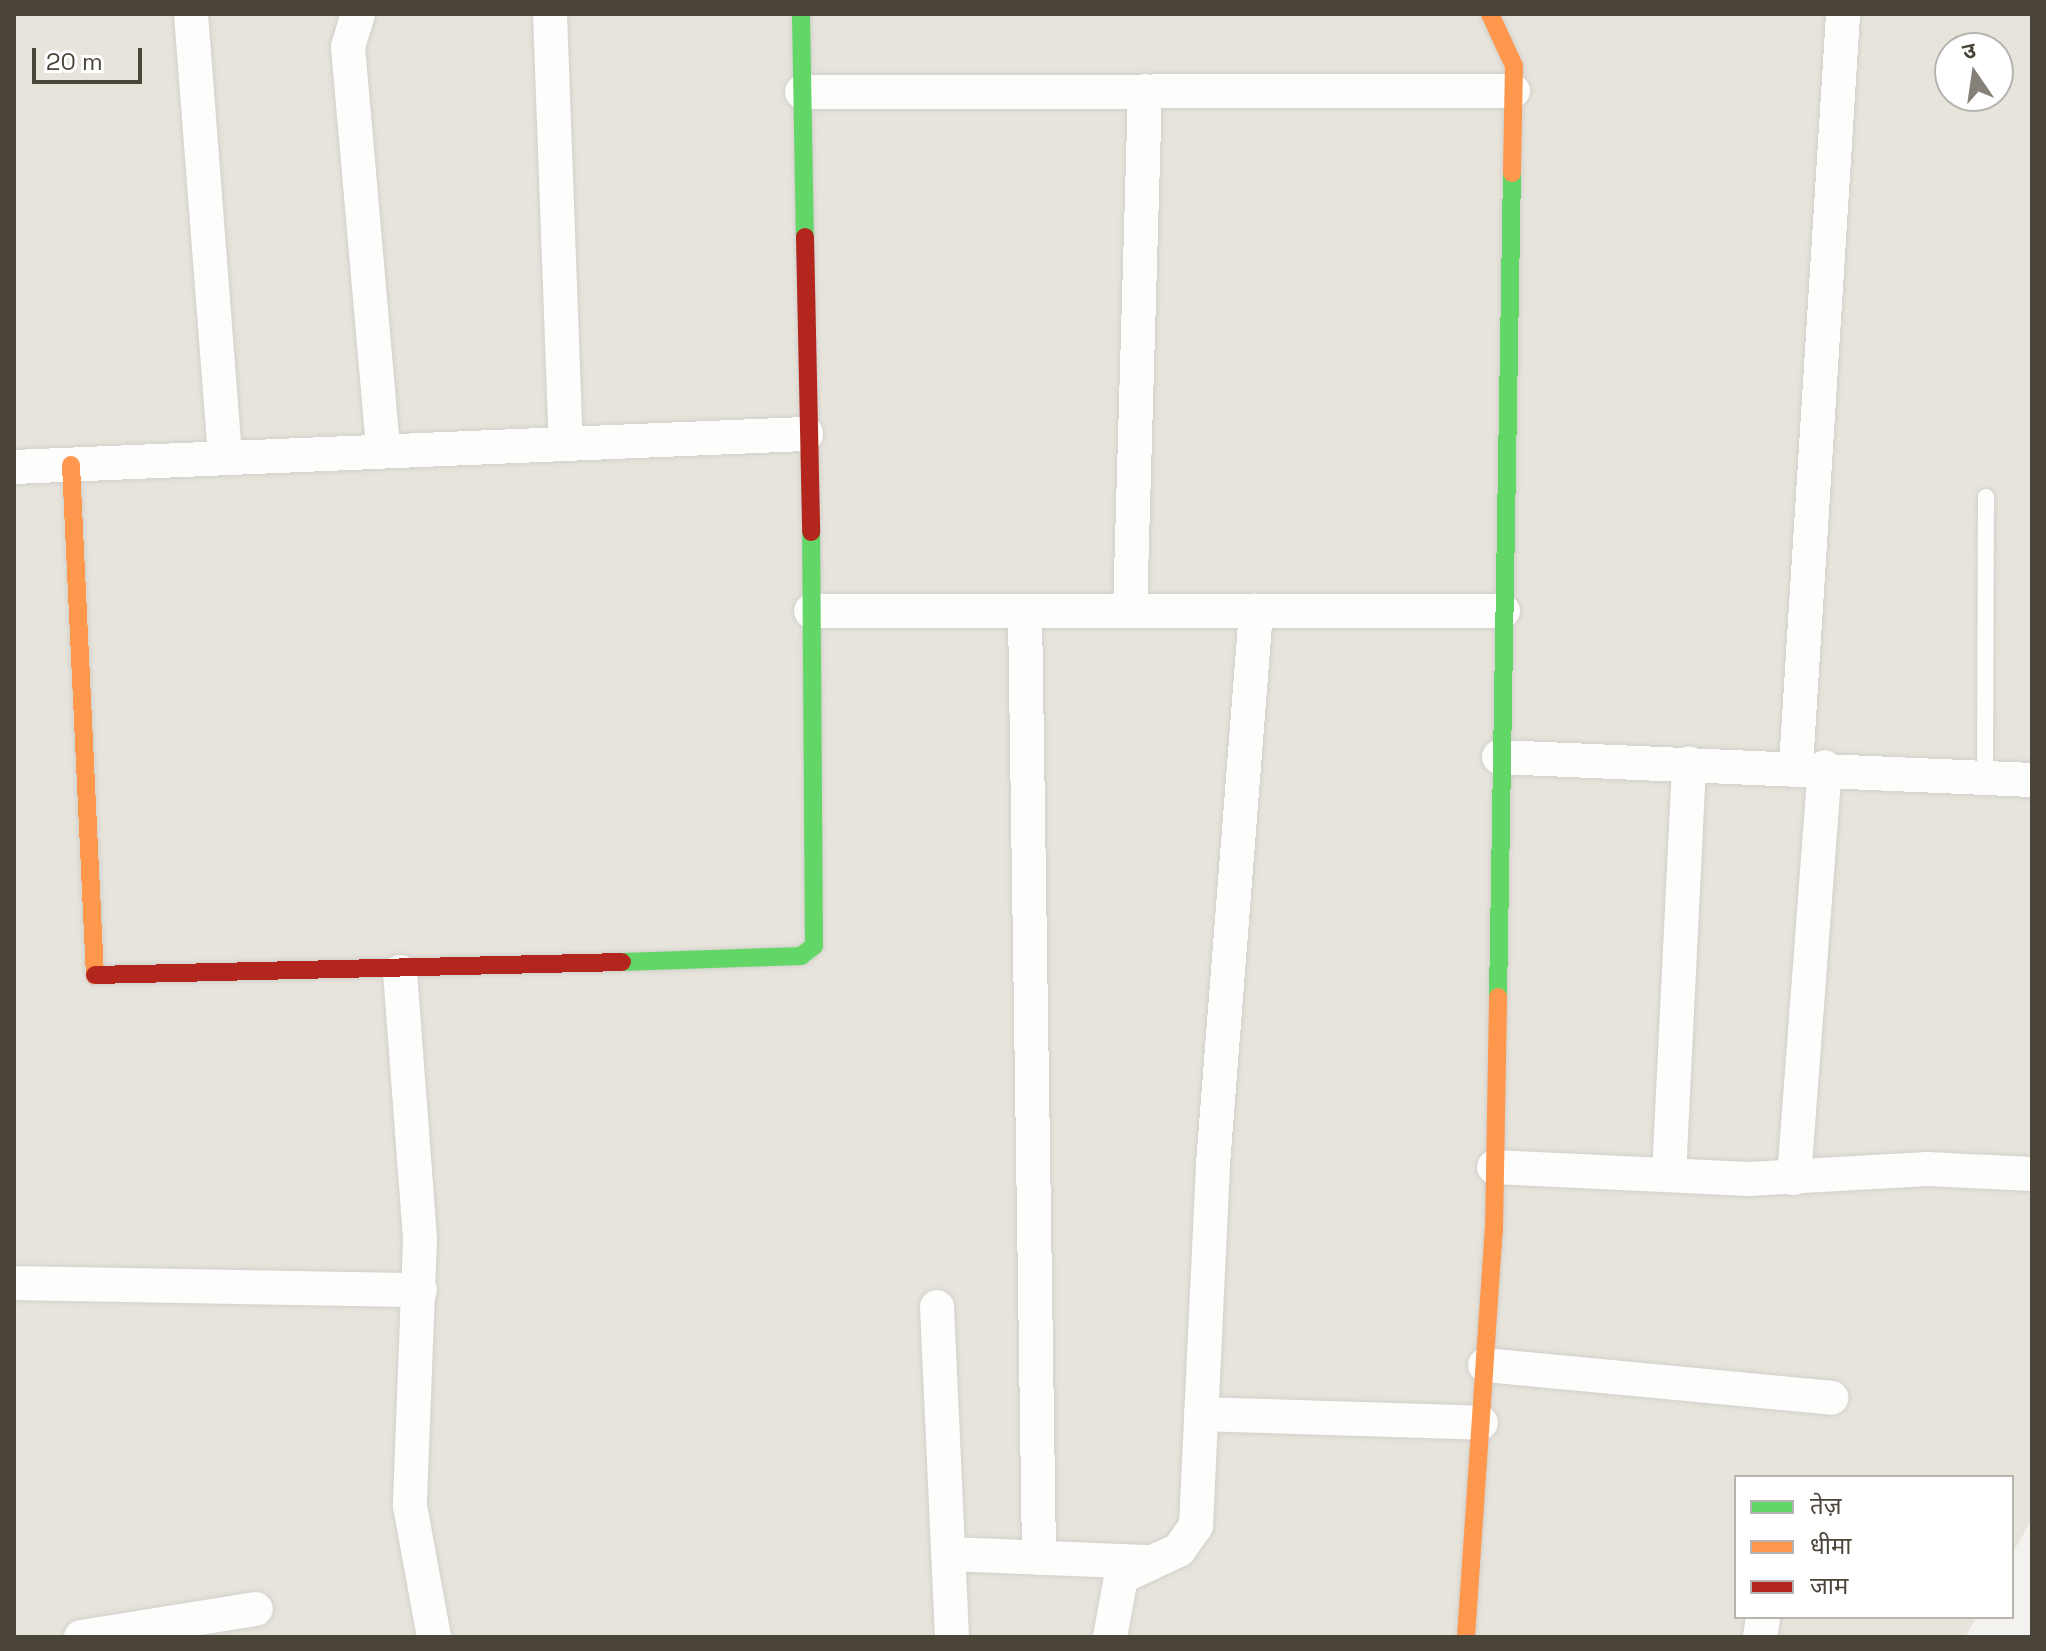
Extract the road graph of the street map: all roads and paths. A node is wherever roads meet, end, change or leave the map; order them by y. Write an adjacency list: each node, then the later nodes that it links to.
1 (191, 14): 13 (street)
2 (358, 14): 12 (street)
3 (550, 14): 11 (street)
4 (801, 14): 9 (street)
5 (1490, 14): 8 (street)
6 (1843, 14): 24 (street)
7 (1145, 91): 8 (street); 9 (street); 19 (street)
8 (1513, 91): 21 (street)
9 (802, 92): 10 (street)
10 (806, 434): 11 (street); 17 (street)
11 (566, 442): 12 (street)
12 (383, 450): 13 (street)
13 (225, 458): 14 (street)
14 (71, 465): 15 (street); 27 (street)
15 (14, 467)
16 (1986, 497): 25 (lane)
17 (811, 611): 18 (street); 27 (street)
18 (1025, 611): 19 (street); 40 (street)
19 (1130, 611): 20 (street)
20 (1256, 611): 21 (street); 37 (street)
21 (1503, 611): 22 (street)
22 (1499, 757): 23 (street); 28 (street)
23 (1689, 763): 24 (street); 30 (street)
24 (1811, 766): 25 (street); 31 (street)
25 (1985, 776): 26 (street)
26 (2032, 780)
27 (400, 972): 33 (street)
28 (1494, 1167): 30 (street); 35 (street)
29 (2032, 1174): 31 (street)
30 (1669, 1175): 31 (street)
31 (1794, 1178)
32 (14, 1283): 33 (street)
33 (420, 1290): 44 (street)
34 (937, 1307): 39 (street)
35 (1485, 1365): 36 (street); 38 (street)
36 (1831, 1398)
37 (1201, 1414): 38 (street); 41 (street)
38 (1481, 1423): 47 (street)
39 (948, 1554): 40 (street); 45 (street)
40 (1039, 1558): 41 (street)
41 (1147, 1562): 46 (street)
42 (256, 1609): 43 (street)
43 (81, 1637)
44 (434, 1637)
45 (952, 1637)
46 (1110, 1637)
47 (1466, 1637)

